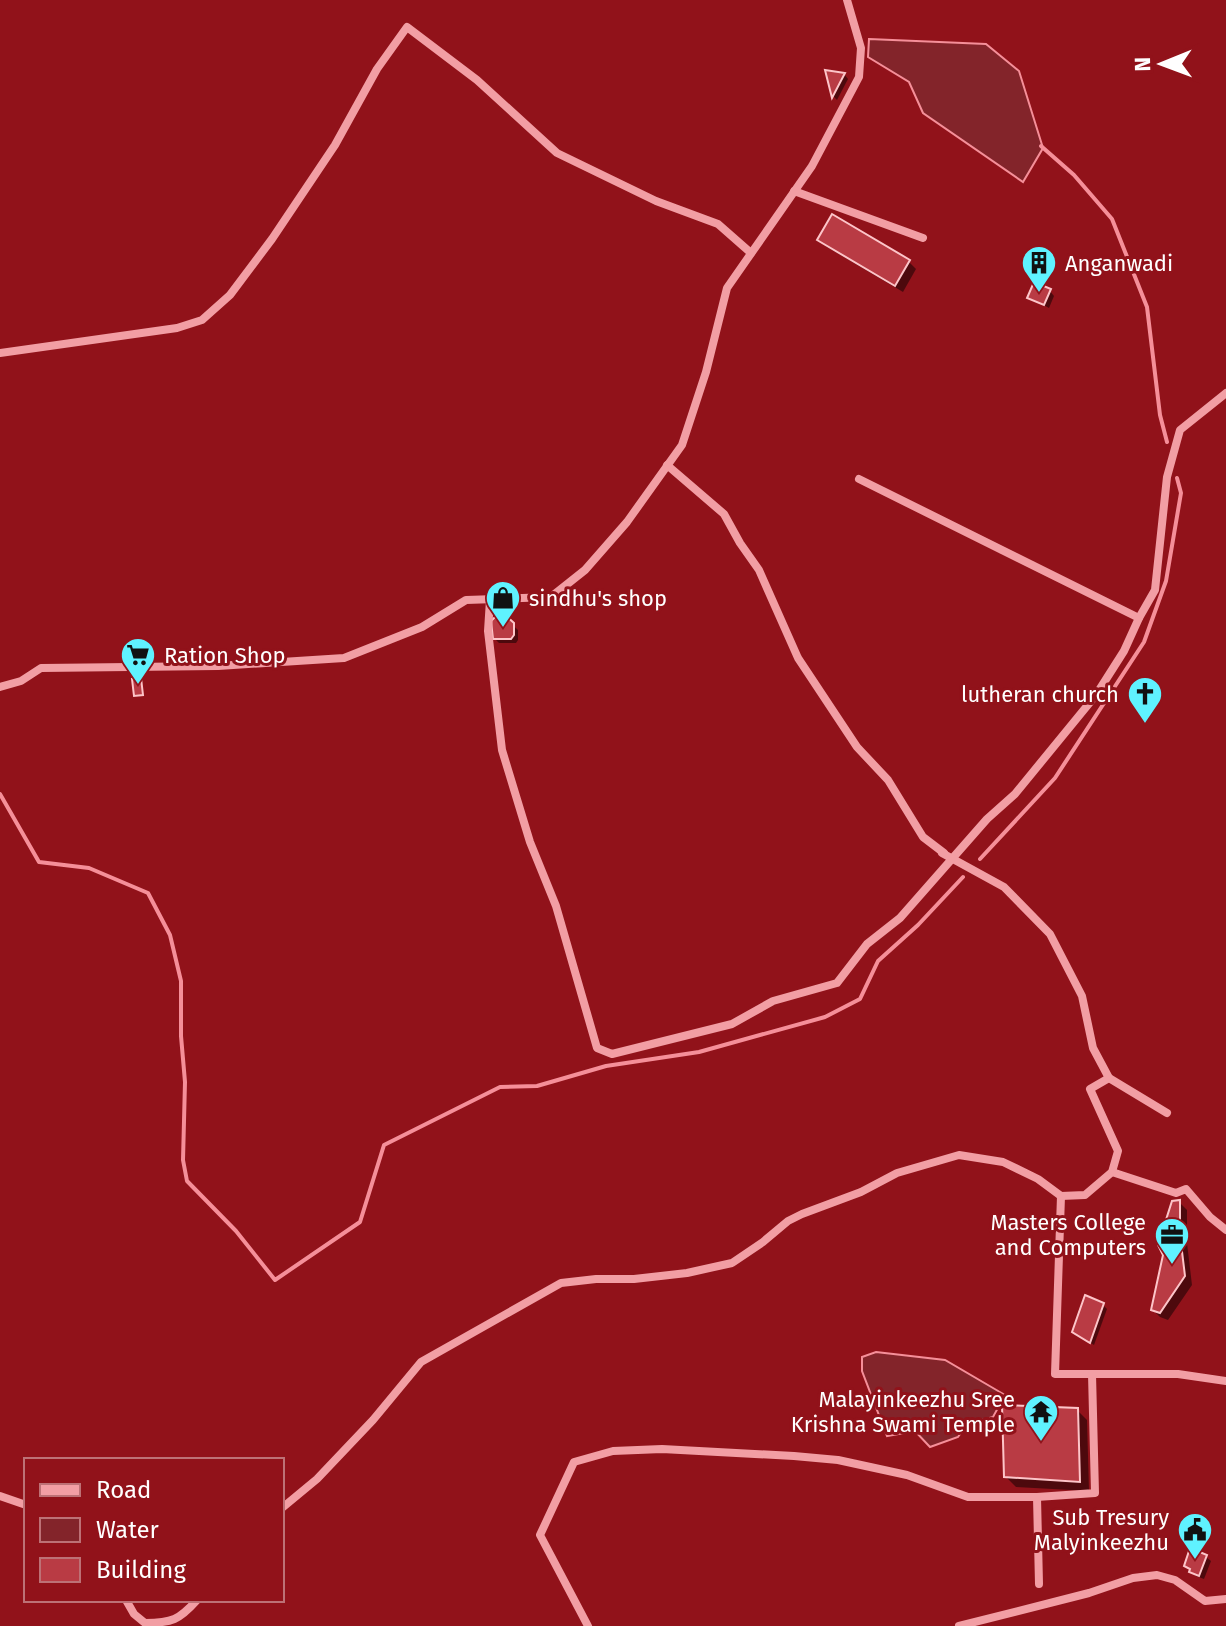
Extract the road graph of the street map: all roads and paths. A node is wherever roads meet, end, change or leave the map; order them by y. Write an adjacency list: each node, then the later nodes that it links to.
1 (847, 0): 2 (street)
2 (794, 191): 3 (street); 4 (street)
3 (923, 238)
4 (751, 253): 5 (street); 7 (street)
5 (0, 353)
6 (1226, 393): 10 (street)
7 (667, 465): 9 (street); 12 (street)
8 (859, 479): 10 (street)
9 (490, 600): 11 (street); 12 (street)
10 (1139, 618): 12 (street)
11 (0, 687)
12 (954, 857): 13 (street)
13 (1109, 1078): 14 (street); 15 (street)
14 (1167, 1113)
15 (1112, 1172): 16 (street); 17 (street)
16 (1061, 1196): 18 (street); 23 (street)
17 (1226, 1230)
18 (1092, 1374): 19 (street); 21 (street)
19 (1226, 1381)
20 (0, 1496): 22 (street)
21 (1037, 1497): 24 (street); 28 (street)
22 (24, 1504)
23 (284, 1506)
24 (1039, 1584)
25 (1226, 1599): 29 (street)
26 (127, 1602): 27 (street)
27 (195, 1602)
28 (588, 1626)
29 (959, 1626)

